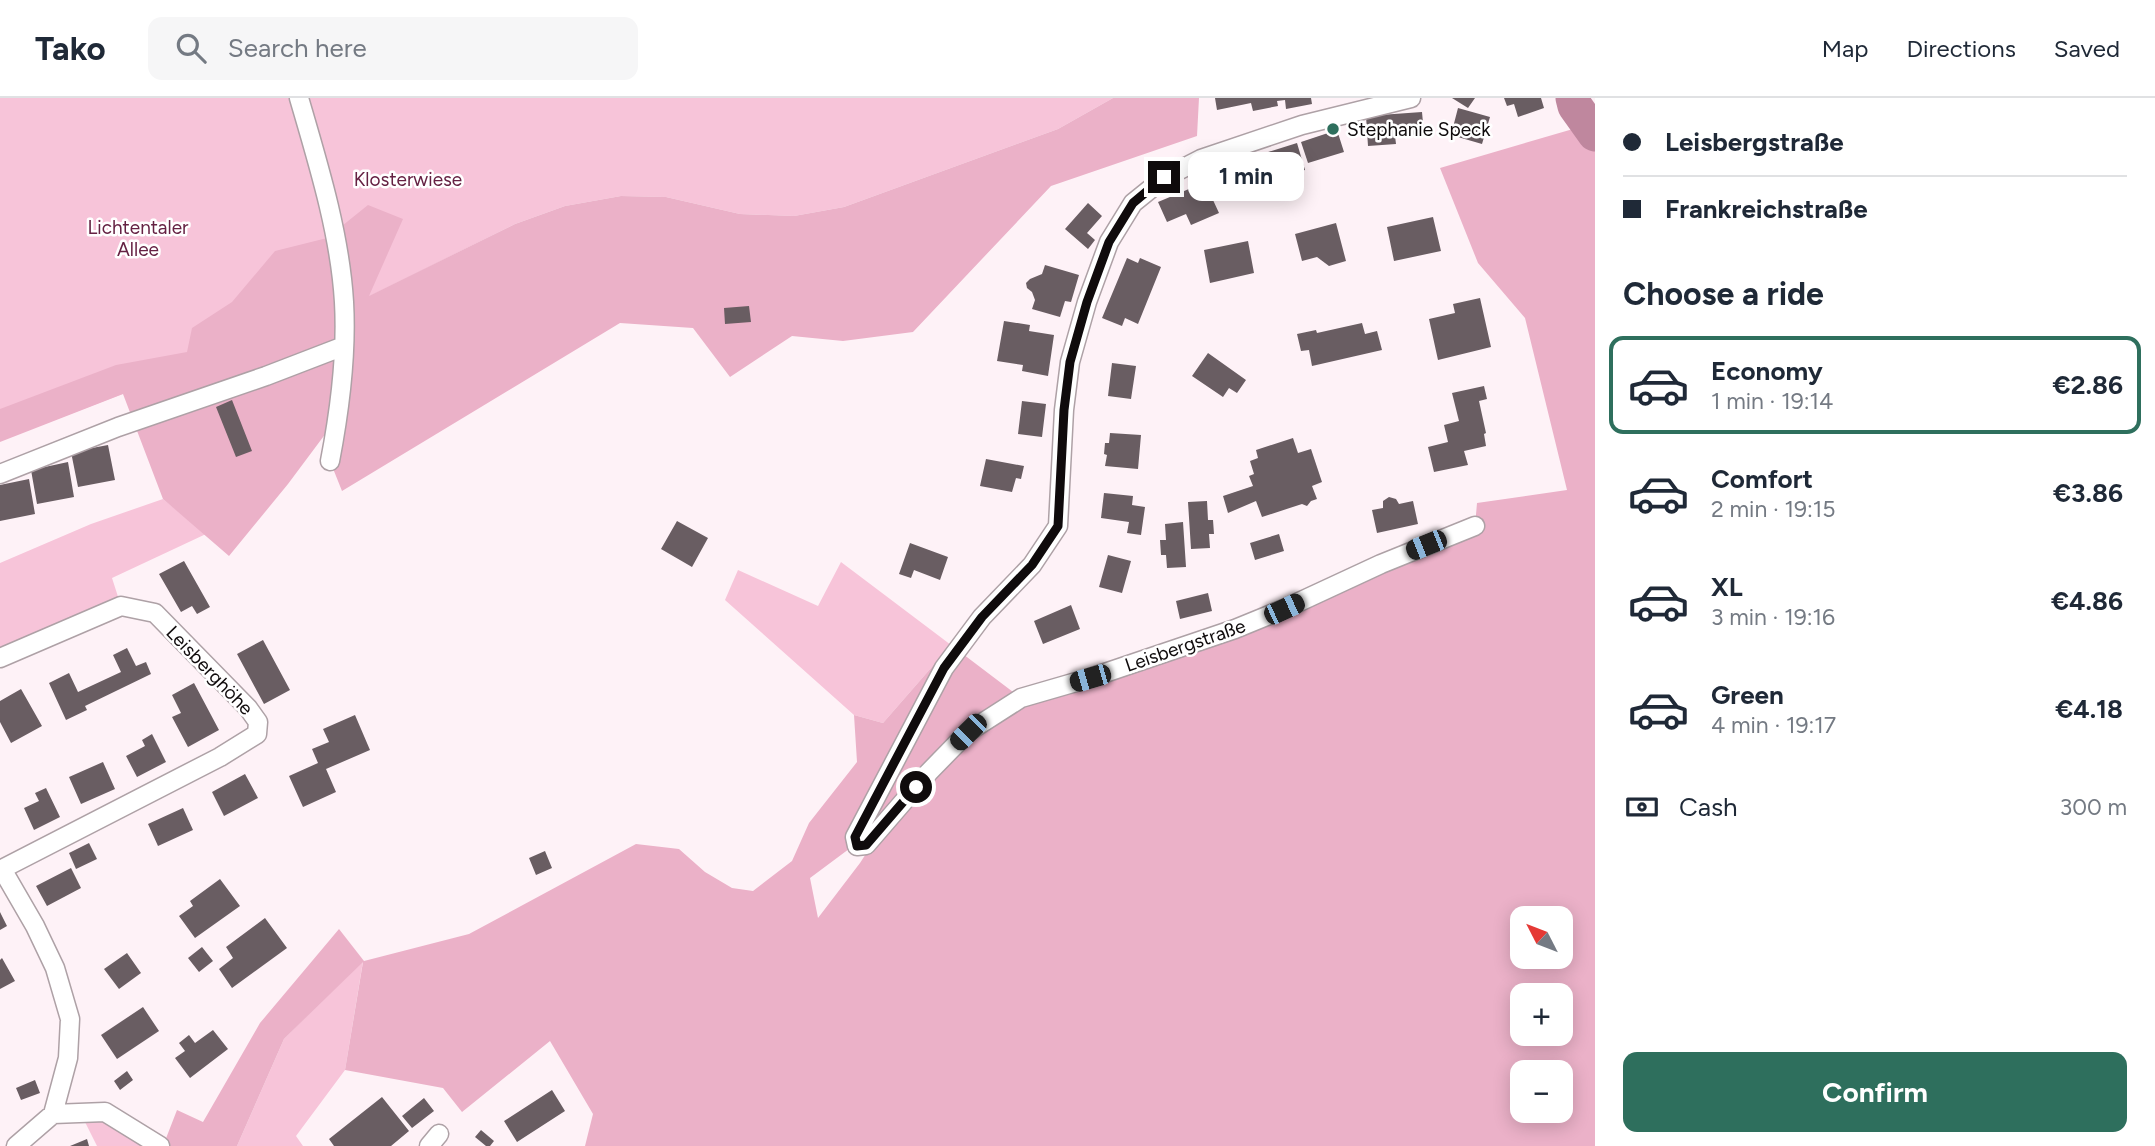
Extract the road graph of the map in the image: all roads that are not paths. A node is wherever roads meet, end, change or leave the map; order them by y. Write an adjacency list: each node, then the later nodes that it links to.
1 (299, 98): 3 (street)
2 (1411, 98): 6 (street, Leisbergstraße)
3 (344, 345): 4 (street); 5 (street)
4 (330, 461)
5 (0, 474)
6 (1475, 526)
7 (0, 658): 8 (street, Leisberghöhe)
8 (1, 869): 9 (street, Leisberghöhe)
9 (54, 1114): 10 (street); 11 (street)
10 (16, 1146)
11 (160, 1146)

